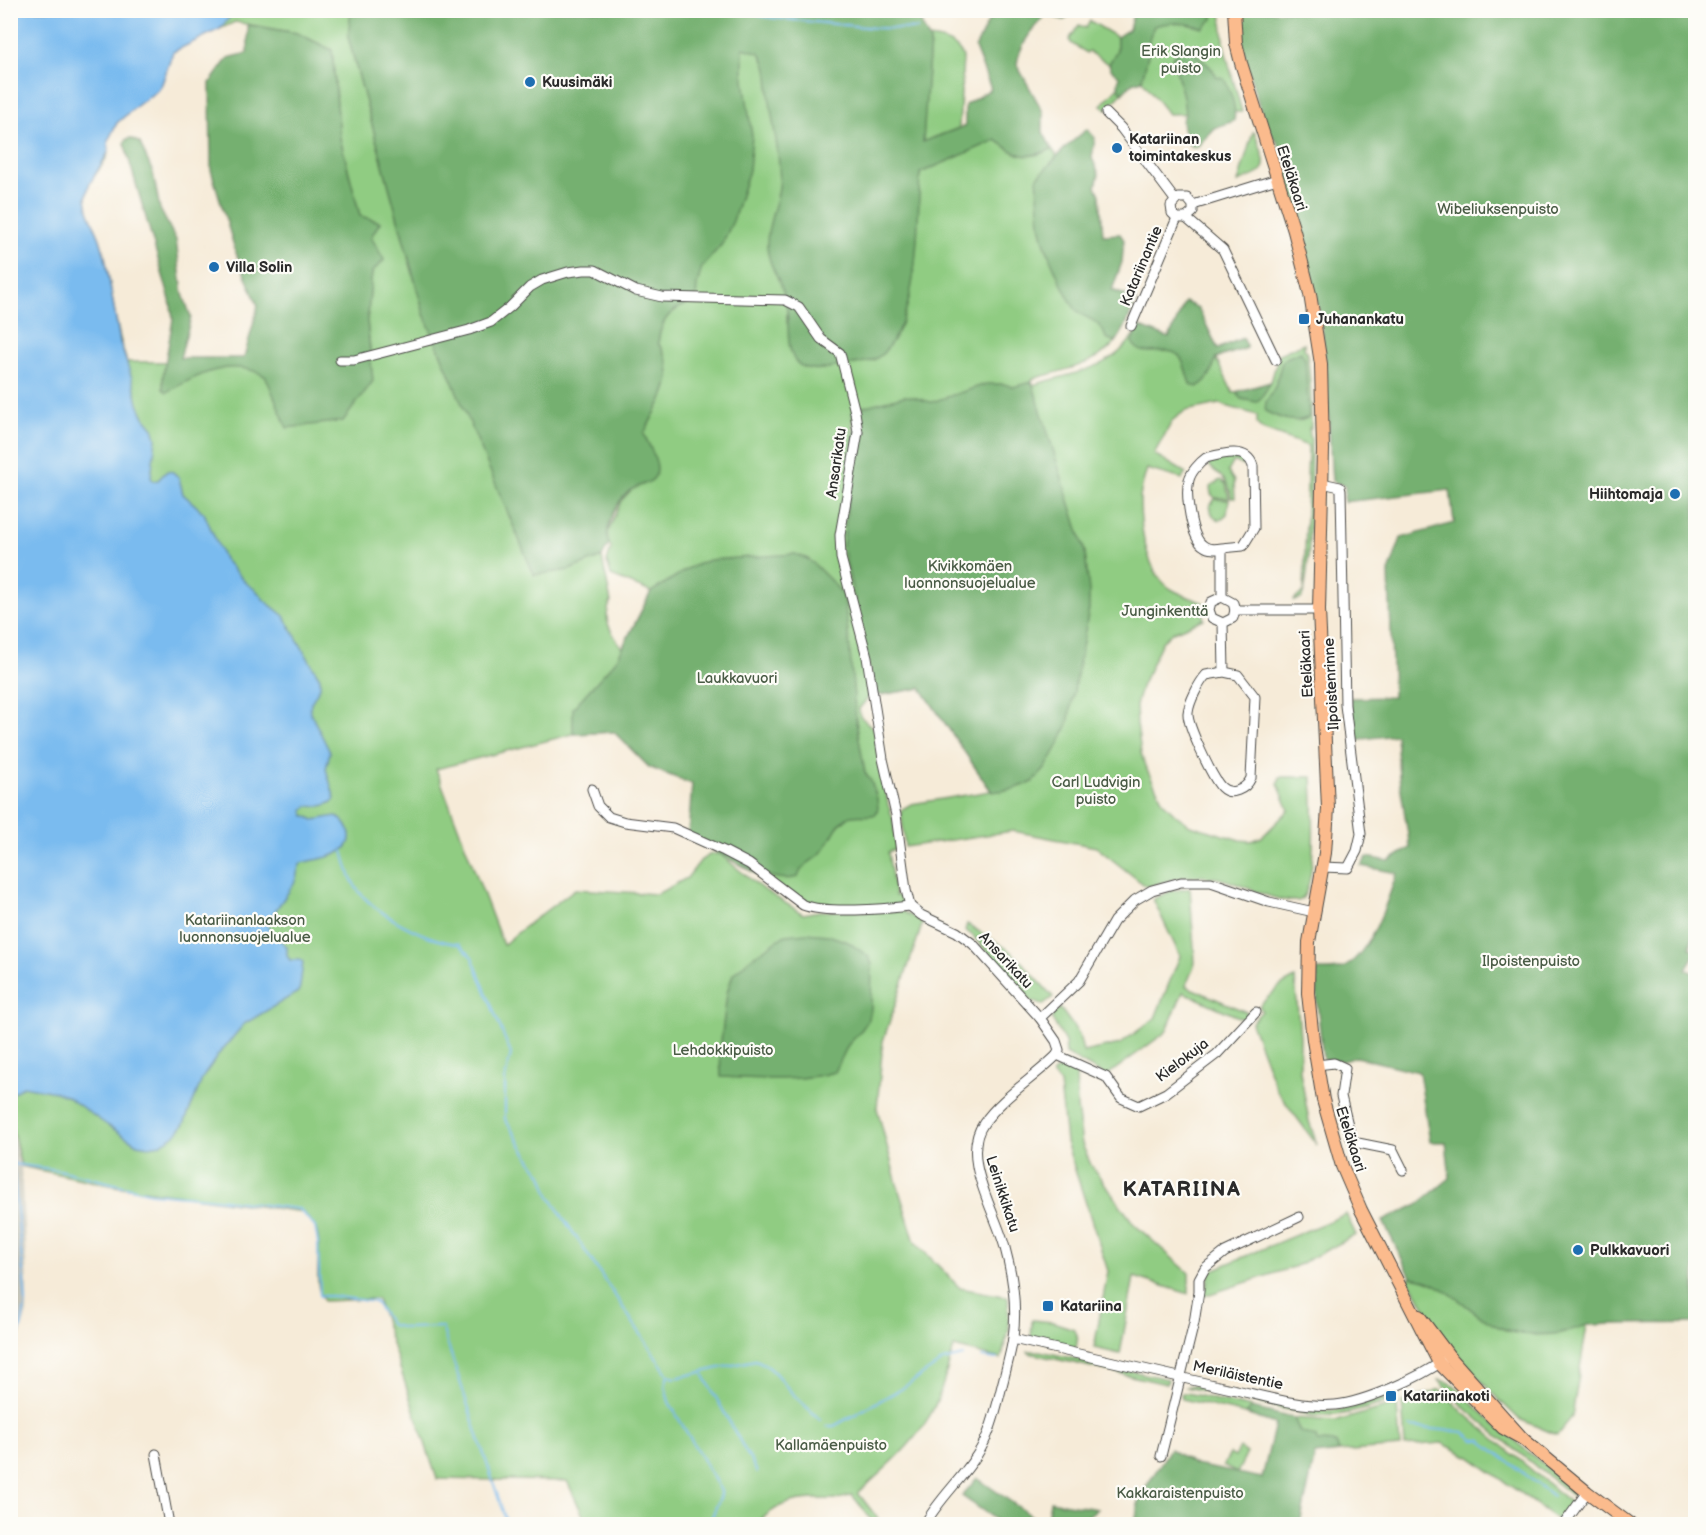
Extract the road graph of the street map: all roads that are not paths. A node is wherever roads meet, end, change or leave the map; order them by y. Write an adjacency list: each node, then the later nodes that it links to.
1 (1234, 10): 3 (main road, Eteläkaari)
2 (1106, 113): 4 (street)
3 (1277, 179): 5 (street); 10 (main road, Eteläkaari)
4 (1175, 200): 5 (street); 6 (street)
5 (1193, 205): 6 (street)
6 (1182, 218): 7 (street, Katariinantie); 9 (street)
7 (1131, 326)
8 (340, 360): 19 (street, Ansarikatu)
9 (1276, 360)
10 (1322, 483): 14 (main road, Eteläkaari); 18 (street, Ilpoistenrinne)
11 (1222, 548): 11 (street); 12 (street)
12 (1222, 597): 13 (street); 15 (street)
13 (1235, 610): 14 (street); 15 (street)
14 (1319, 610): 18 (main road, Eteläkaari)
15 (1223, 623): 16 (street)
16 (1224, 672): 16 (street)
17 (592, 789): 19 (street)
18 (1322, 867): 20 (main road, Eteläkaari)
19 (910, 906): 22 (street, Ansarikatu)
20 (1314, 912): 22 (street); 24 (main road, Eteläkaari)
21 (1256, 1012): 23 (street, Kielokuja)
22 (1040, 1018): 23 (street, Ansarikatu)
23 (1057, 1055): 27 (street, Leinikkikatu)
24 (1317, 1065): 25 (street); 28 (main road, Eteläkaari)
25 (1403, 1170)
26 (1299, 1217): 29 (street)
27 (1013, 1339): 29 (street, Meriläistentie); 34 (street, Leinikkikatu)
28 (1444, 1359): 29 (street, Meriläistentie); 32 (main road, Eteläkaari)
29 (1181, 1378): 31 (street)
30 (156, 1454): 33 (street)
31 (1161, 1456)
32 (1587, 1492): 35 (street); 36 (main road, Eteläkaari)
33 (169, 1524)
34 (925, 1524)
35 (1564, 1524)
36 (1630, 1524)

